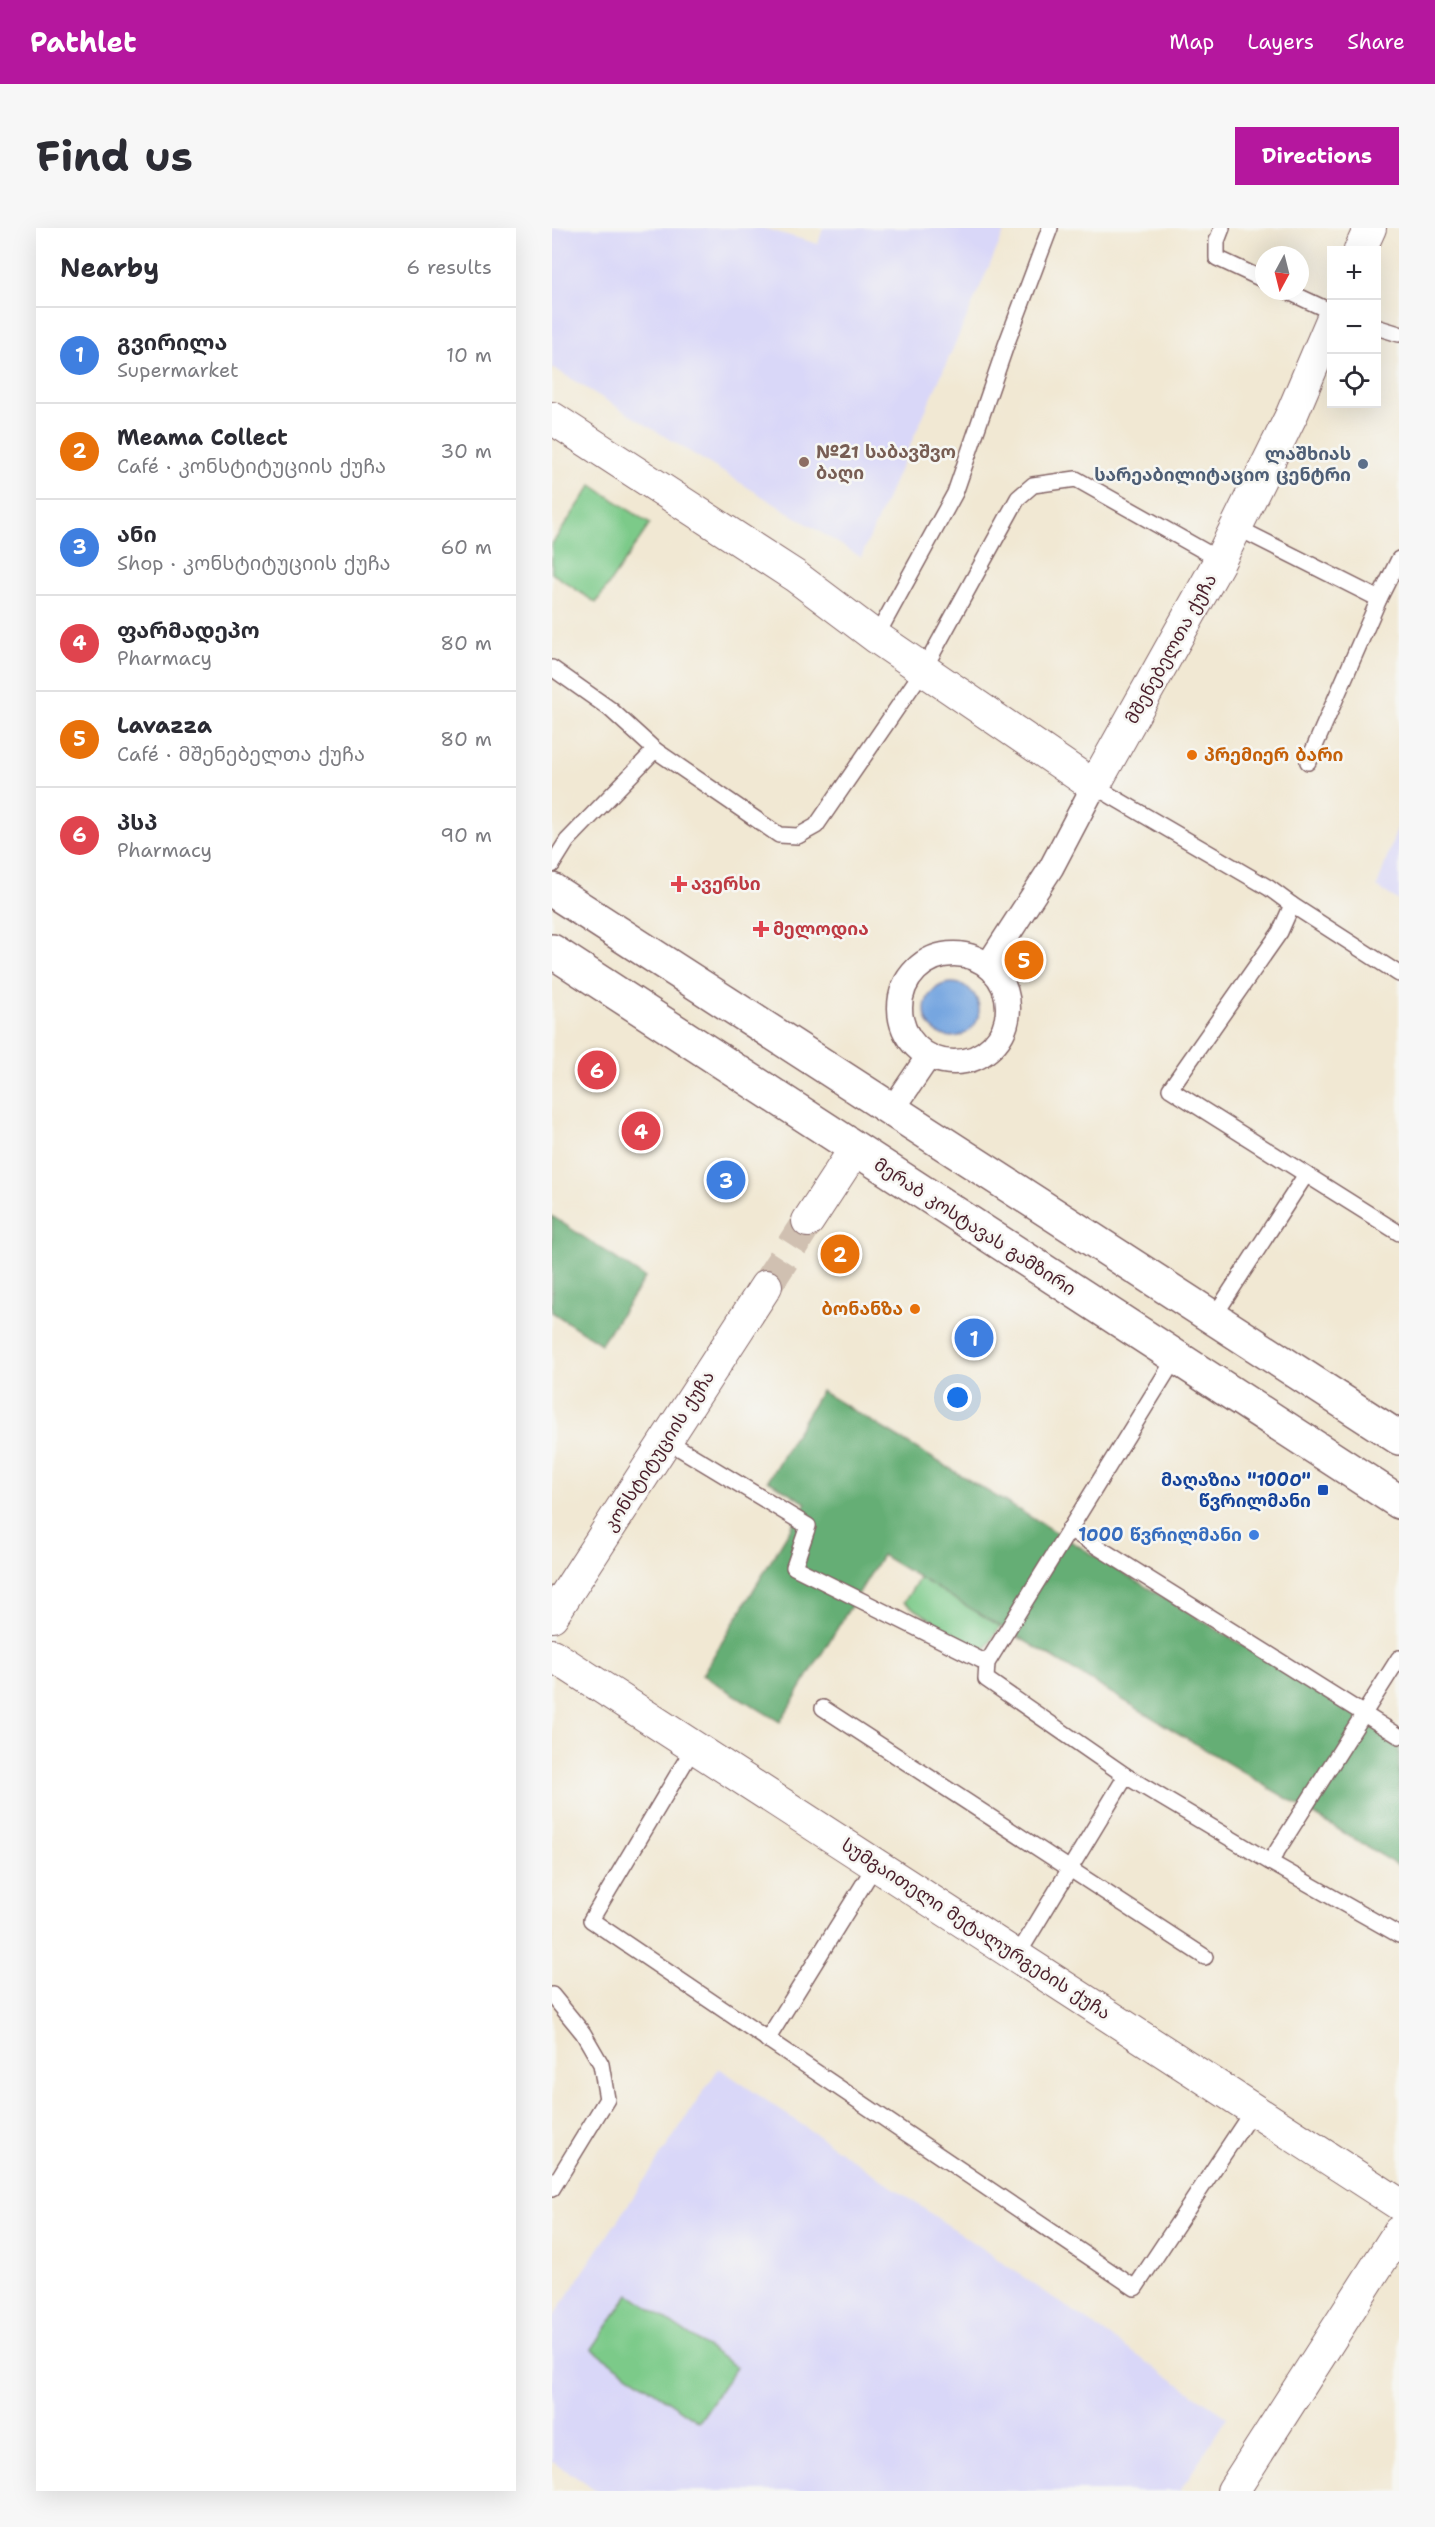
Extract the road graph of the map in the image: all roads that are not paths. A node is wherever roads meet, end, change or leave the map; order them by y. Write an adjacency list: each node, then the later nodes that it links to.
1 (1050, 228): 16 (lane)
2 (1222, 228): 5 (lane)
3 (1370, 228): 4 (street)
4 (1362, 246)
5 (1255, 276)
6 (1306, 300): 7 (lane)
7 (1327, 310)
8 (1381, 328): 10 (lane)
9 (1327, 332): 12 (street, მშენებელთა ქუჩა)
10 (1399, 334)
11 (552, 418): 16 (street)
12 (1236, 527): 14 (street, მშენებელთა ქუჩა); 15 (lane)
13 (1399, 559): 15 (lane)
14 (1220, 560): 18 (lane); 21 (street, მშენებელთა ქუჩა)
15 (1379, 599): 20 (lane)
16 (876, 637): 18 (street)
17 (552, 668): 19 (lane)
18 (924, 669): 19 (lane); 21 (street)
19 (655, 750): 22 (lane)
20 (1308, 762)
21 (1094, 786): 24 (lane); 26 (street, მშენებელთა ქუჩა)
22 (552, 865)
23 (552, 890): 29 (street)
24 (1292, 905): 27 (lane); 31 (lane)
25 (552, 951): 30 (street, მერაბ კოსტავას გამზირი)
26 (988, 965): 28 (street); 28 (street)
27 (1399, 974)
28 (928, 1056): 29 (street)
29 (892, 1110): 35 (street)
30 (855, 1149): 32 (street); 36 (street, მერაბ კოსტავას გამზირი)
31 (1305, 1176): 33 (lane); 35 (lane)
32 (808, 1221)
33 (1399, 1233)
34 (766, 1286): 38 (street, კონსტიტუციის ქუჩა)
35 (1213, 1318): 37 (street)
36 (1176, 1357): 39 (street, მერაბ კოსტავას გამზირი); 40 (lane)
37 (1399, 1438)
38 (666, 1440): 41 (street, კონსტიტუციის ქუჩა); 44 (lane)
39 (1399, 1502)
40 (1070, 1529): 44 (lane); 46 (lane)
41 (552, 1616)
42 (552, 1655): 48 (street, სუმგაითელი მეტალურგების ქუჩა)
43 (1399, 1658): 46 (lane)
44 (987, 1663): 49 (lane)
45 (823, 1708): 52 (lane)
46 (1363, 1714): 47 (lane); 50 (lane)
47 (1399, 1736)
48 (694, 1747): 51 (street, სუმგაითელი მეტალურგების ქუჩა); 57 (lane)
49 (1126, 1776): 50 (lane); 52 (lane)
50 (1270, 1862): 53 (lane)
51 (876, 1864): 54 (street, სუმგაითელი მეტალურგების ქუჩა); 57 (lane)
52 (1070, 1869): 54 (lane); 55 (lane)
53 (1399, 1935)
54 (1017, 1956): 58 (street, სუმგაითელი მეტალურგების ქუჩა)
55 (1205, 1957)
56 (552, 1995): 59 (lane)
57 (767, 2040): 58 (lane)
58 (1253, 2110): 60 (street, სუმგაითელი მეტალურგების ქუჩა)
59 (552, 2189)
60 (1399, 2204)
61 (1399, 2232): 62 (street)
62 (1233, 2491)

